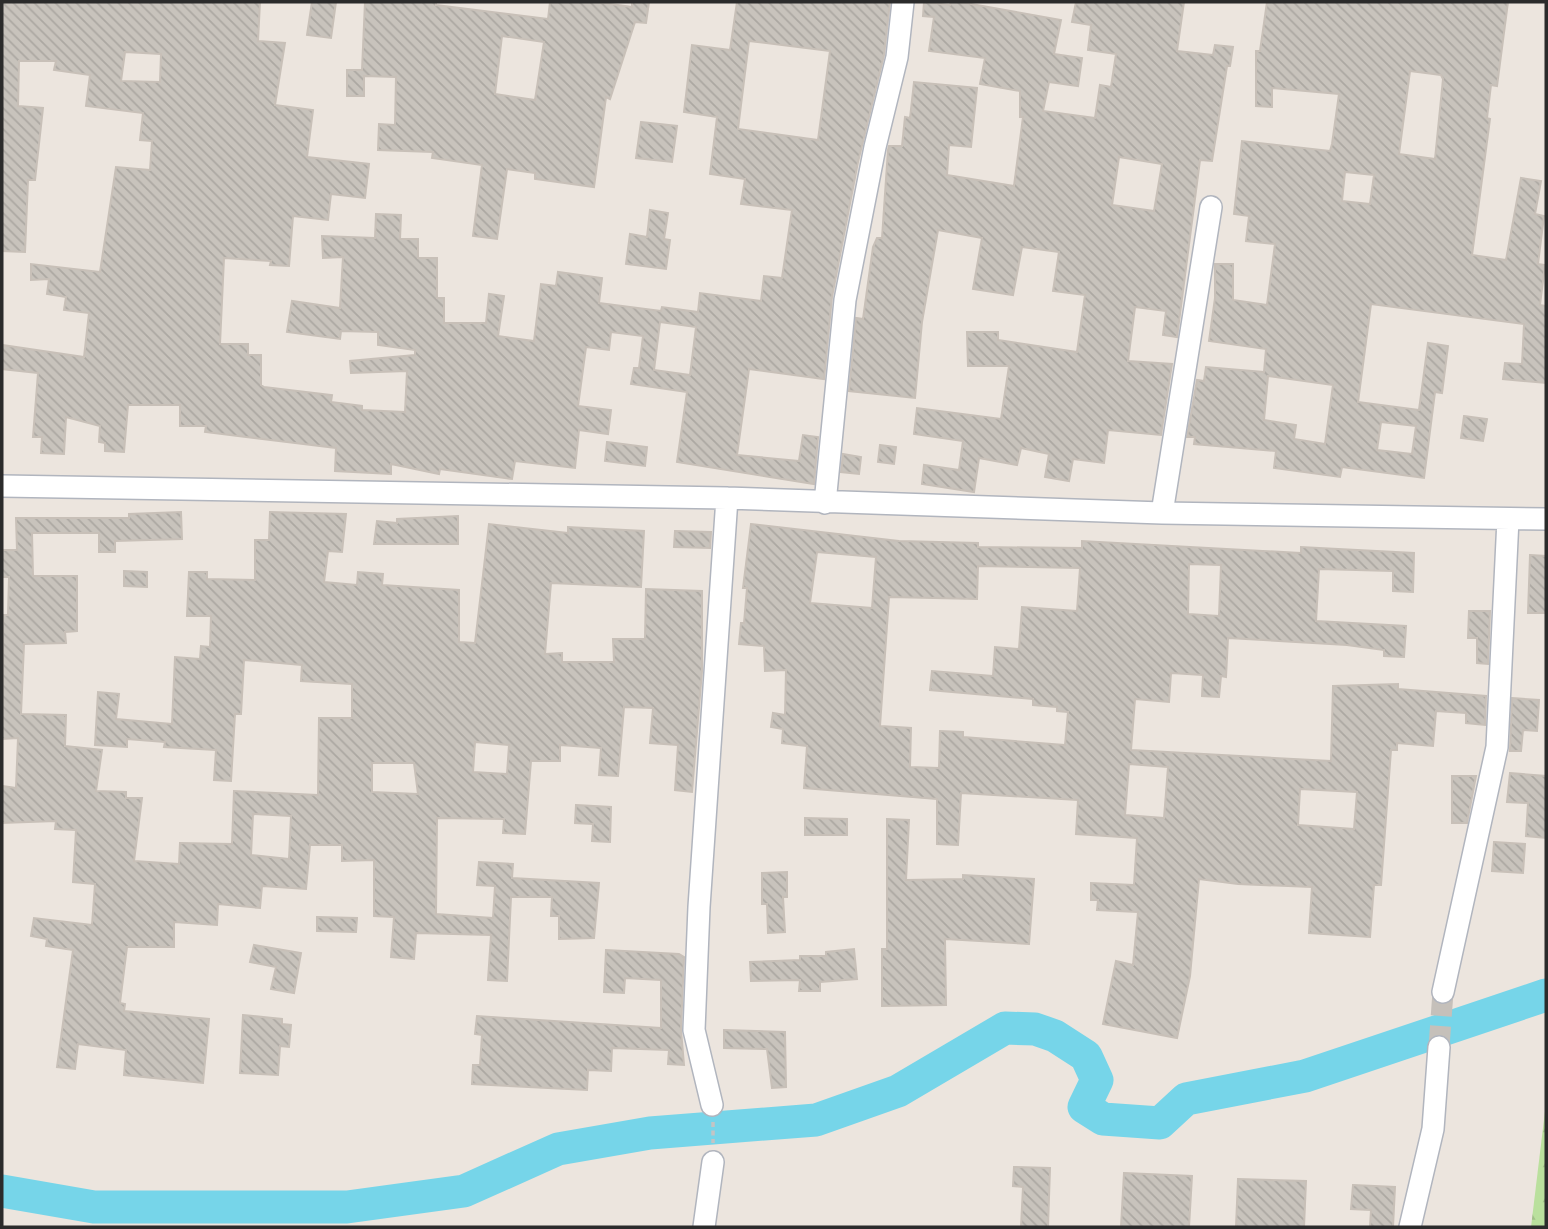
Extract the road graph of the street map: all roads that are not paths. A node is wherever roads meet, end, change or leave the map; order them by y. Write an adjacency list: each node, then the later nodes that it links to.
1 (903, 2): 5 (street)
2 (1211, 207): 6 (street)
3 (2, 486): 4 (street)
4 (727, 498): 5 (street); 11 (street)
5 (825, 503): 6 (street)
6 (1161, 513): 7 (street)
7 (1508, 519): 8 (street); 9 (street)
8 (1546, 519)
9 (1443, 992)
10 (1439, 1046): 14 (street)
11 (712, 1105)
12 (713, 1162): 13 (street)
13 (704, 1227)
14 (1410, 1227)

